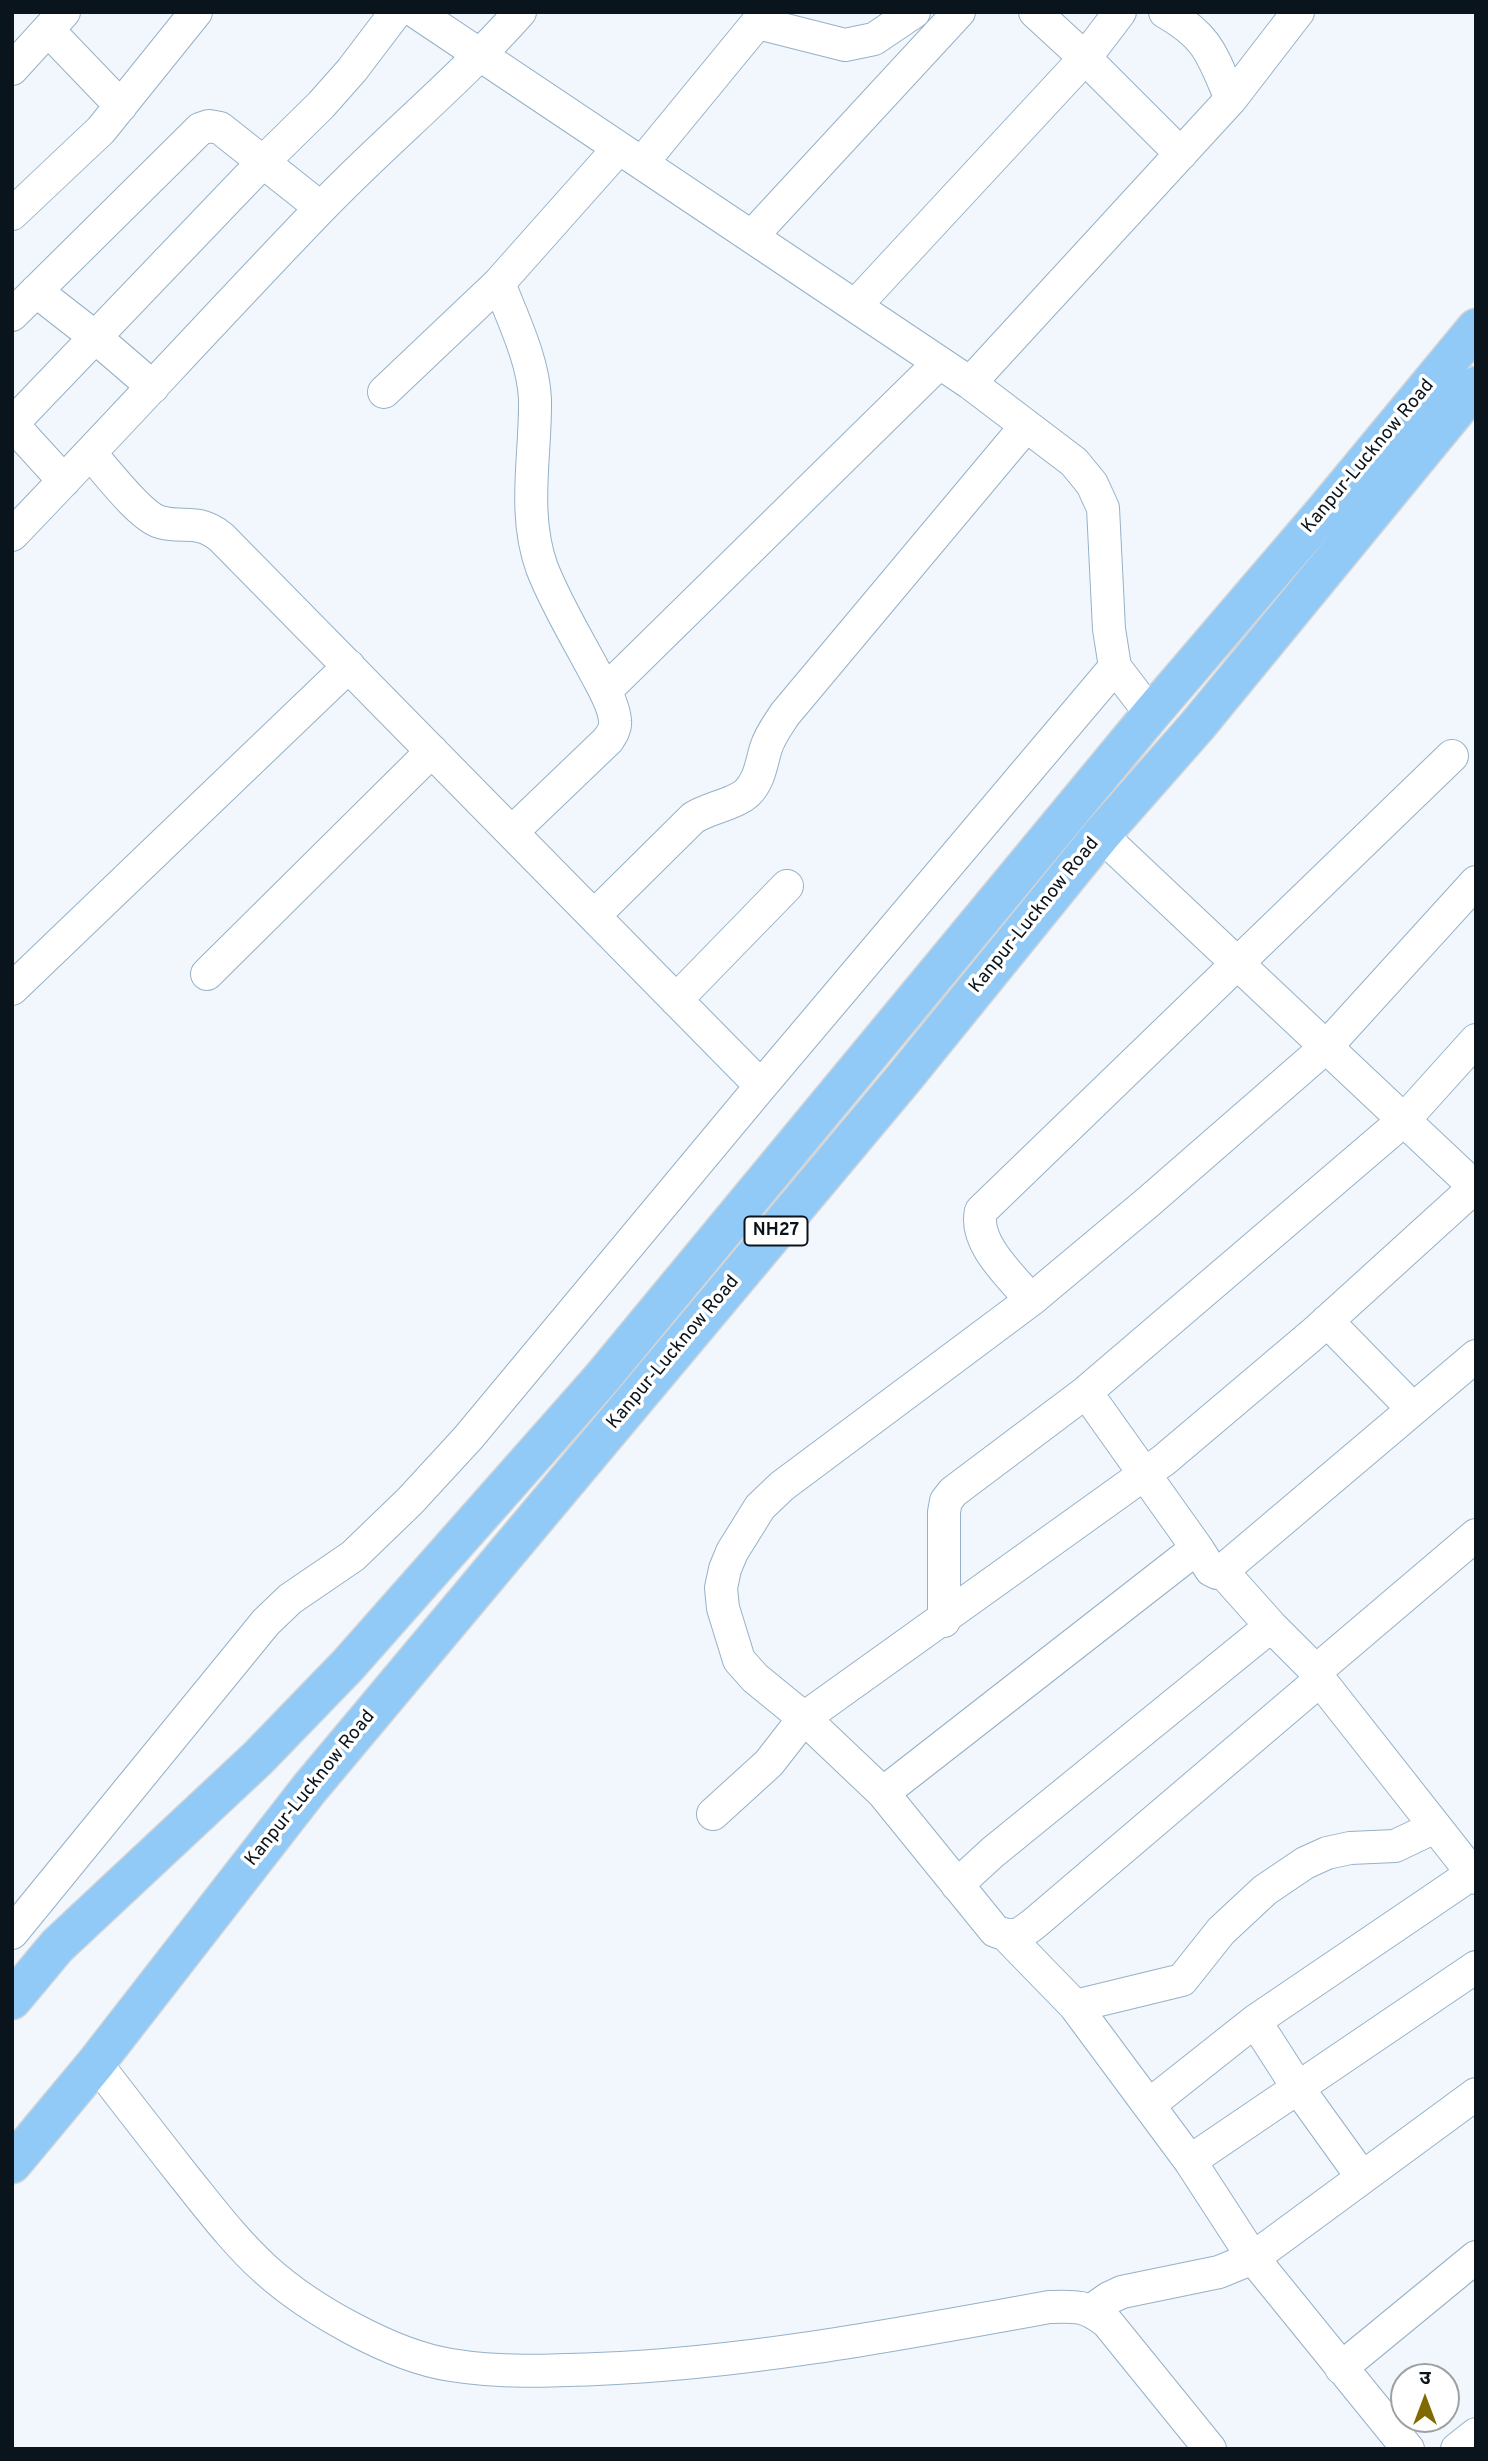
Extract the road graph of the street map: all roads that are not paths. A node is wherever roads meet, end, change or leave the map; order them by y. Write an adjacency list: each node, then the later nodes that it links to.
1 (196, 12): 17 (street)
2 (396, 12): 20 (street)
3 (416, 12): 13 (street)
4 (520, 12): 13 (street)
5 (914, 12): 11 (street)
6 (959, 12): 23 (street)
7 (1035, 12): 14 (street)
8 (1120, 12): 14 (street)
9 (1165, 12): 16 (street)
10 (1298, 12): 16 (street)
11 (762, 18): 19 (street)
12 (56, 21): 15 (street); 17 (street)
13 (481, 55): 19 (street); 21 (street)
14 (1085, 58): 18 (street); 26 (street)
15 (12, 69)
16 (1231, 99): 18 (street)
17 (121, 106): 22 (street)
18 (1181, 154): 31 (street)
19 (630, 155): 23 (street); 24 (street)
20 (262, 163): 21 (street); 25 (street); 29 (street)
21 (321, 208): 33 (street)
22 (12, 214)
23 (752, 236): 26 (street)
24 (499, 283): 34 (street); 44 (street)
25 (36, 291): 27 (street); 29 (street)
26 (855, 306): 30 (street)
27 (12, 314)
28 (1476, 328): 39 (highway, Kanpur-Lucknow Road / NH27)
29 (95, 337): 33 (street); 35 (street)
30 (939, 362): 31 (street); 44 (street)
31 (970, 383): 36 (street)
32 (1476, 386): 41 (highway, Kanpur-Lucknow Road / NH27)
33 (153, 387): 37 (street)
34 (384, 392)
35 (12, 424): 38 (street)
36 (1026, 426): 43 (street); 52 (street)
37 (91, 454): 38 (street); 42 (street)
38 (64, 481): 40 (street)
39 (1305, 534): 41 (highway); 45 (highway, Kanpur-Lucknow Road / NH27)
40 (12, 535)
41 (1333, 560): 49 (highway, Kanpur-Lucknow Road / NH27)
42 (349, 666): 46 (street); 55 (street)
43 (1115, 667): 45 (street); 59 (street)
44 (605, 691): 48 (street)
45 (1151, 714): 83 (highway, Kanpur-Lucknow Road / NH27)
46 (432, 751): 48 (street); 54 (street)
47 (1452, 756): 53 (street)
48 (512, 832): 52 (street)
49 (1101, 835): 53 (street); 86 (highway, Kanpur-Lucknow Road / NH27)
50 (1476, 883): 58 (street)
51 (787, 886): 56 (street)
52 (594, 916): 56 (street)
53 (1238, 965): 58 (street); 62 (street)
54 (207, 974)
55 (12, 989)
56 (676, 1000): 59 (street)
57 (1476, 1040): 60 (street)
58 (1326, 1047): 60 (street); 62 (street)
59 (761, 1086): 80 (street)
60 (1404, 1120): 61 (street); 65 (street)
61 (1475, 1187): 63 (street)
62 (1031, 1300): 74 (street)
63 (1327, 1321): 66 (street); 67 (street)
64 (1476, 1356): 66 (street)
65 (1086, 1392): 67 (street); 71 (street)
66 (1413, 1409): 70 (street)
67 (1144, 1475): 69 (street); 71 (street)
68 (1476, 1535): 73 (street)
69 (1197, 1548): 70 (street); 75 (street)
70 (1223, 1571): 72 (street)
71 (944, 1620): 74 (street)
72 (1270, 1626): 73 (street); 79 (street)
73 (1318, 1676): 77 (street); 81 (street)
74 (804, 1718): 75 (street); 76 (street)
75 (883, 1793): 79 (street)
76 (713, 1814)
77 (1435, 1827): 78 (street); 84 (street)
78 (1475, 1874): 85 (street)
79 (957, 1885): 81 (street)
80 (12, 1933)
81 (1006, 1936): 84 (street)
82 (1476, 1967): 87 (street)
83 (12, 2000)
84 (1076, 2006): 89 (street)
85 (1255, 2021): 87 (street); 89 (street)
86 (89, 2072): 91 (highway, Kanpur-Lucknow Road / NH27); 95 (street)
87 (1298, 2088): 90 (street); 92 (street)
88 (1476, 2094): 92 (street)
89 (1149, 2105): 90 (street)
90 (1190, 2161): 94 (street)
91 (12, 2164)
92 (1362, 2177): 94 (street)
93 (1476, 2257): 96 (street)
94 (1253, 2258): 95 (street); 96 (street)
95 (1092, 2310): 98 (street)
96 (1341, 2368): 99 (street)
97 (1476, 2434): 100 (street)
98 (1210, 2449)
99 (1408, 2449)
100 (1457, 2449)

